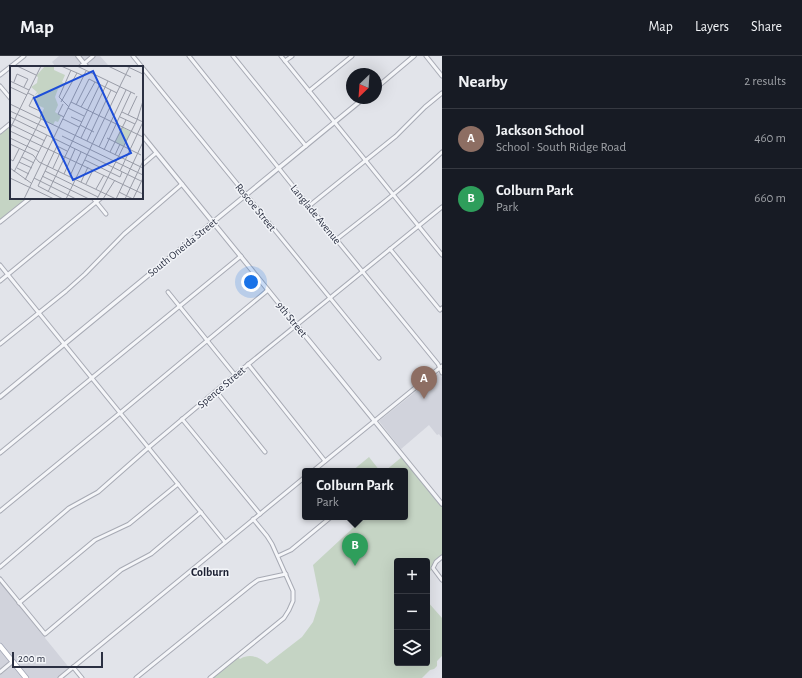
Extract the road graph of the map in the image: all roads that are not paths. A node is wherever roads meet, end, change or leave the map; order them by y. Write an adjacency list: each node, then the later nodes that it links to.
1 (24, 56): 14 (street)
2 (78, 56): 13 (street)
3 (93, 56): 13 (street)
4 (133, 56): 15 (street, Roscoe Street)
5 (189, 56): 35 (street, Langlade Avenue)
6 (233, 56): 30 (street)
7 (280, 56): 12 (street)
8 (292, 56): 12 (street)
9 (352, 56): 22 (street)
10 (414, 56): 20 (street)
11 (426, 56): 19 (street)
12 (285, 61): 22 (street)
13 (85, 65)
14 (12, 66)
15 (141, 66)
16 (10, 68): 18 (street)
17 (143, 68): 37 (street, Roscoe Street)
18 (0, 76)
19 (442, 76)
20 (382, 83)
21 (0, 86): 24 (street)
22 (309, 91): 26 (street)
23 (442, 93): 33 (street)
24 (10, 98)
25 (356, 104): 26 (street, South Oneida Street)
26 (334, 122): 30 (street, South Oneida Street); 33 (street)
27 (10, 124): 28 (street)
28 (0, 132)
29 (143, 136): 32 (street, 9th Street)
30 (306, 146): 35 (street, South Oneida Street)
31 (442, 152): 38 (street)
32 (156, 153): 34 (street); 36 (street, 9th Street)
33 (365, 160): 38 (street); 43 (street)
34 (143, 164)
35 (279, 168): 37 (street, South Oneida Street); 43 (street, Langlade Avenue)
36 (182, 184): 47 (street, 9th Street); 62 (street)
37 (246, 195): 47 (street, South Oneida Street); 59 (street, Roscoe Street)
38 (393, 195): 48 (street); 49 (street)
39 (29, 199): 46 (street)
40 (94, 199): 42 (street)
41 (100, 199): 42 (street)
42 (96, 202): 45 (street); 55 (street)
43 (309, 206): 49 (street, Langlade Avenue)
44 (442, 207): 48 (street, Spence Street)
45 (106, 214)
46 (0, 222)
47 (212, 222): 52 (street, 9th Street); 66 (street, South Oneida Street)
48 (419, 226): 50 (street, Spence Street); 51 (street)
49 (337, 239): 54 (street, Langlade Avenue)
50 (390, 249): 54 (street, Spence Street); 61 (street)
51 (442, 255)
52 (241, 256): 57 (street, 9th Street); 60 (street)
53 (0, 265): 55 (street)
54 (363, 271): 59 (street, Spence Street); 69 (street, Langlade Avenue)
55 (8, 275): 56 (street); 62 (street)
56 (0, 281)
57 (268, 290): 63 (street, 9th Street); 64 (street)
58 (168, 292): 60 (street)
59 (330, 298): 63 (street, Spence Street); 67 (street, Roscoe Street)
60 (180, 306): 64 (street); 72 (street)
61 (441, 309)
62 (38, 313): 65 (street); 66 (street)
63 (297, 325): 68 (street, Spence Street); 77 (street, 9th Street)
64 (207, 341): 71 (street); 75 (street)
65 (0, 344)
66 (64, 344): 72 (street); 74 (street, South Oneida Street)
67 (380, 358)
68 (248, 364): 71 (street, Spence Street); 81 (street)
69 (441, 367): 70 (street, Langlade Avenue); 77 (street)
70 (442, 373)
71 (235, 375): 73 (street, Spence Street)
72 (92, 378): 75 (street); 80 (street)
73 (216, 391): 76 (street, Spence Street); 79 (street)
74 (0, 397)
75 (120, 413): 78 (street); 86 (street)
76 (182, 419): 78 (street, Spence Street); 88 (street)
77 (374, 421): 81 (street); 85 (street, 9th Street)
78 (148, 448): 84 (street); 94 (street, Spence Street)
79 (265, 452)
80 (0, 453)
81 (325, 461): 82 (street)
82 (317, 468)
83 (302, 479): 88 (street)
84 (178, 484): 87 (street); 98 (street)
85 (442, 504)
86 (0, 512)
87 (201, 512): 91 (street); 98 (street)
88 (260, 514): 89 (street)
89 (253, 519): 91 (street); 92 (street)
90 (327, 520): 92 (street)
91 (225, 542): 101 (street)
92 (278, 556): 95 (street)
93 (442, 557): 97 (street)
94 (0, 567)
95 (286, 574): 106 (street); 107 (street)
96 (0, 579): 98 (street)
97 (442, 580)
98 (19, 602)
99 (0, 646): 100 (main road)
100 (12, 662): 102 (street); 103 (main road)
101 (73, 667): 104 (street); 105 (street)
102 (0, 672)
103 (26, 678)
104 (60, 678)
105 (82, 678)
106 (136, 678)
107 (210, 678)

